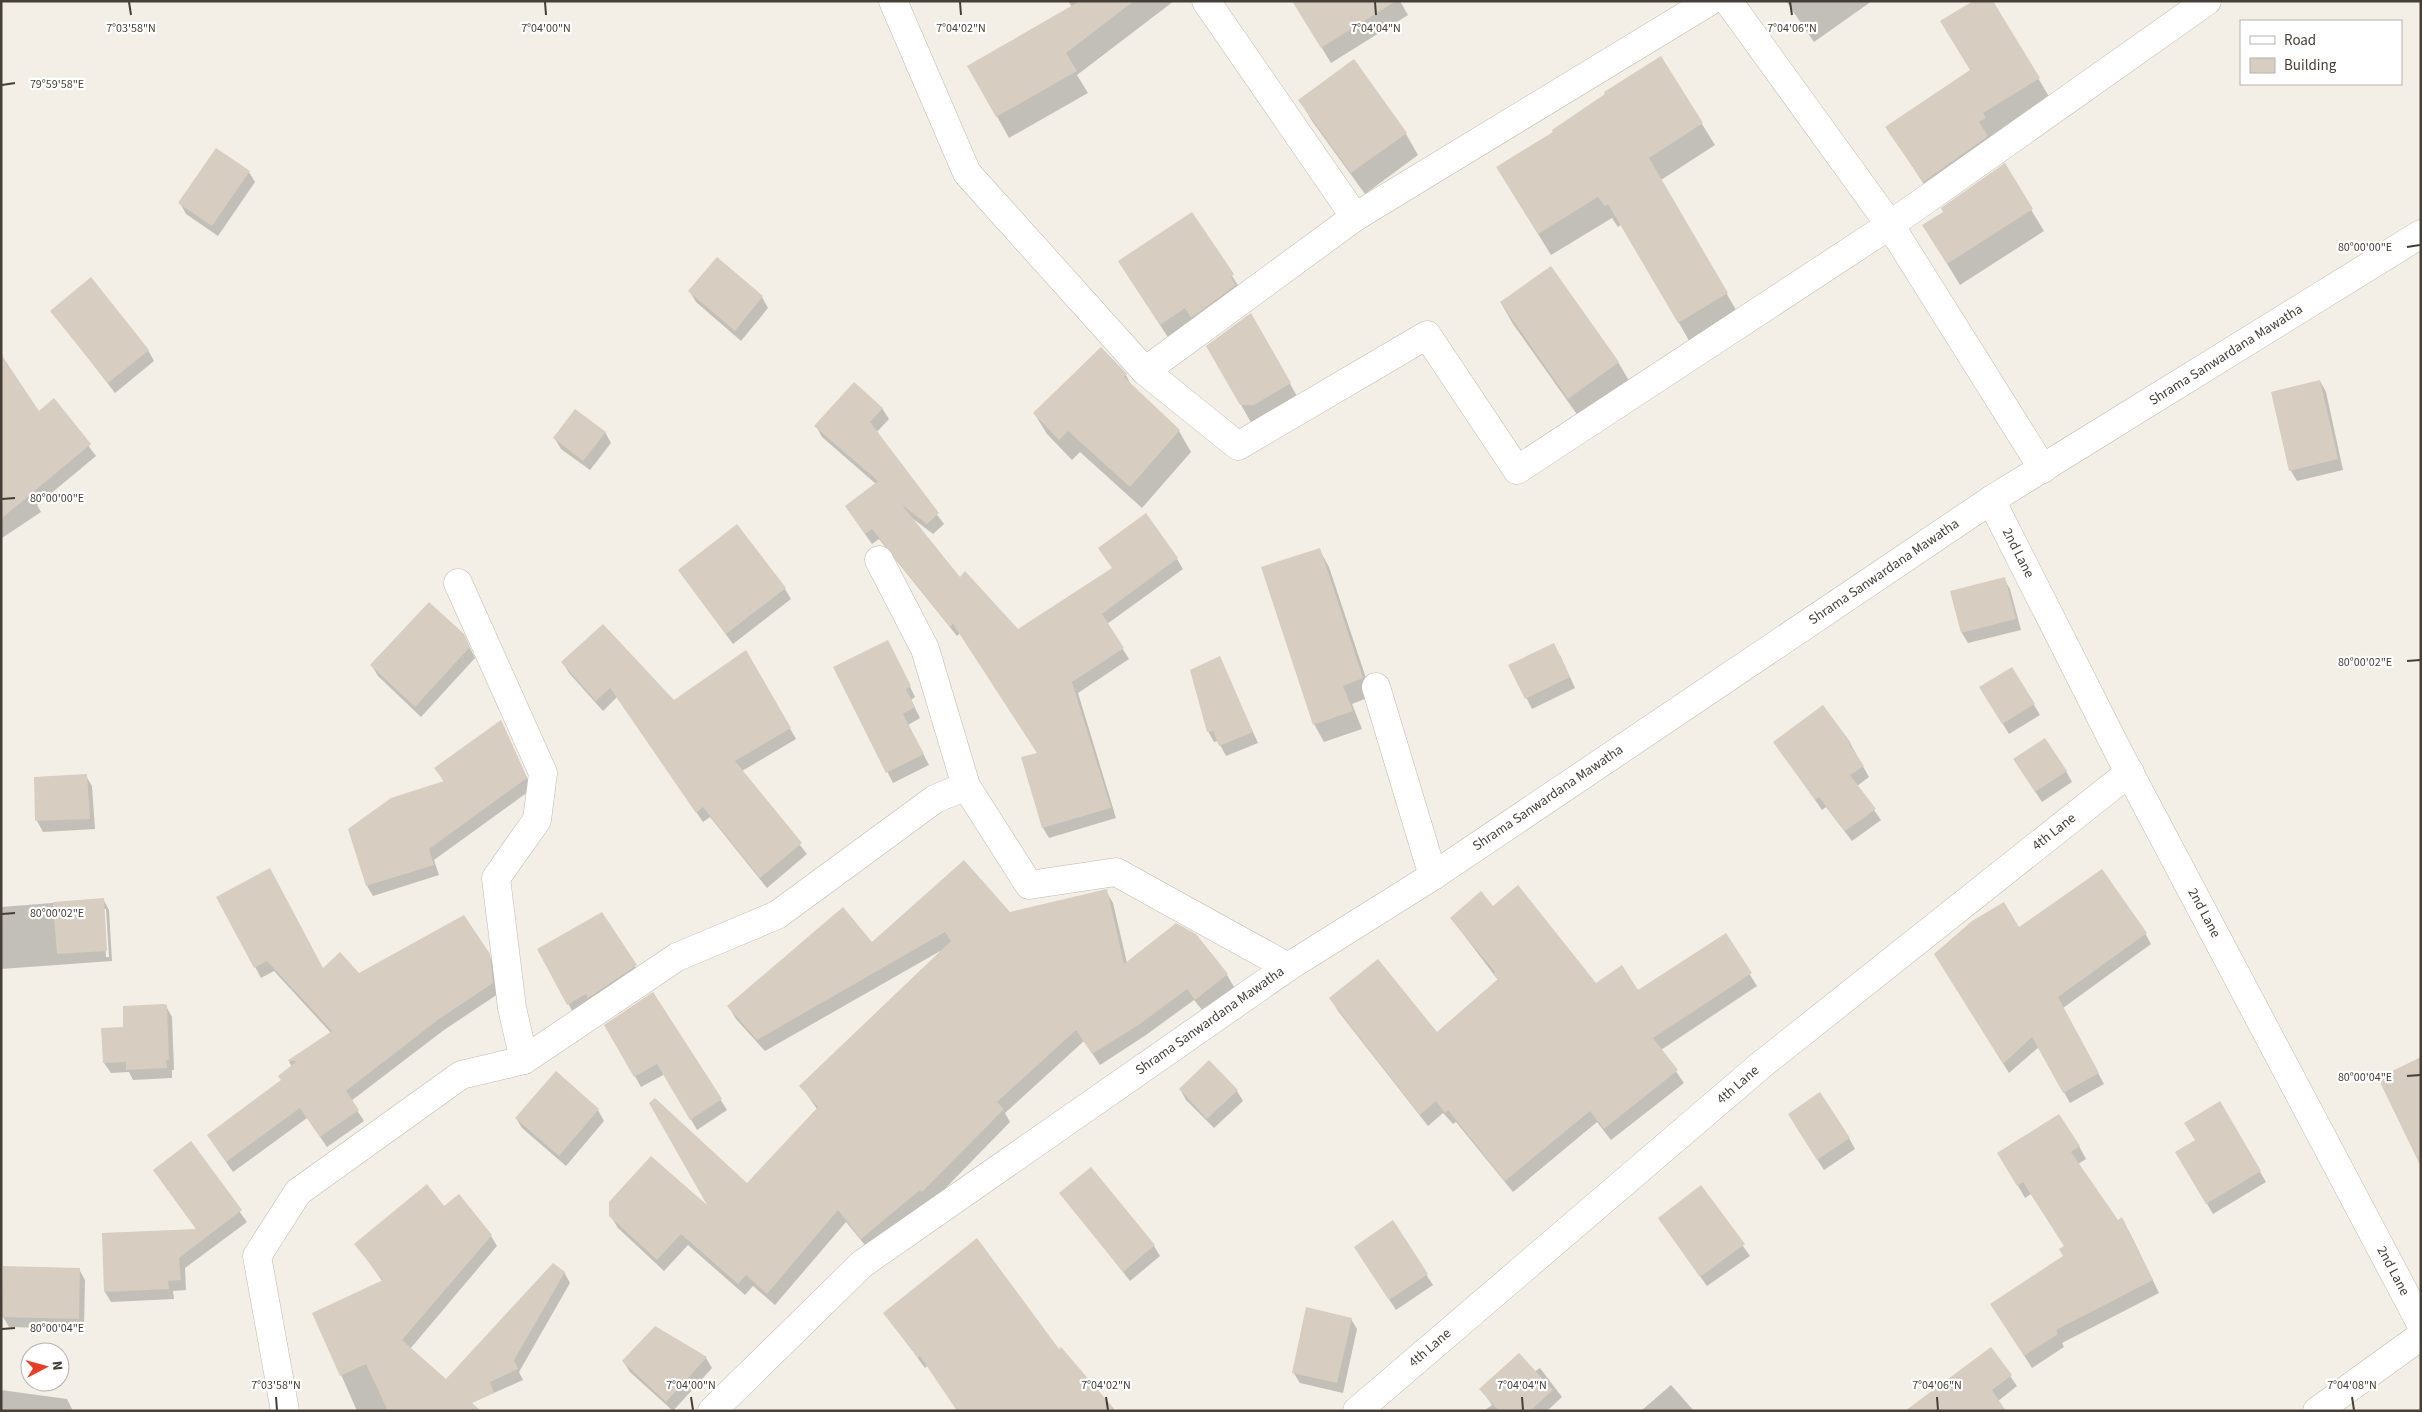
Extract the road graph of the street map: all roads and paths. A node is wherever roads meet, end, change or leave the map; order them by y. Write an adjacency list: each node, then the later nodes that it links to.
1 (893, 1): 9 (street)
2 (1206, 1): 6 (street)
3 (1710, 1): 6 (street)
4 (1728, 1): 7 (street)
5 (2207, 1): 7 (street)
6 (1354, 217): 9 (street)
7 (1890, 225): 9 (street); 10 (street)
8 (2421, 234): 10 (street, Shrama Sanwardana Mawatha)
9 (1145, 371)
10 (2043, 469): 11 (street, Shrama Sanwardana Mawatha)
11 (1991, 500): 15 (street, 2nd Lane); 17 (street, Shrama Sanwardana Mawatha)
12 (879, 560): 16 (street)
13 (458, 583): 19 (street)
14 (1376, 687): 17 (street)
15 (2130, 772): 20 (street, 2nd Lane); 24 (street, 4th Lane)
16 (966, 786): 18 (street); 19 (street)
17 (1433, 876): 18 (street, Shrama Sanwardana Mawatha)
18 (1288, 967): 23 (street, Shrama Sanwardana Mawatha)
19 (524, 1060): 22 (street)
20 (2421, 1324)
21 (2421, 1336): 25 (street)
22 (285, 1411)
23 (712, 1411)
24 (1357, 1411)
25 (2317, 1411)

